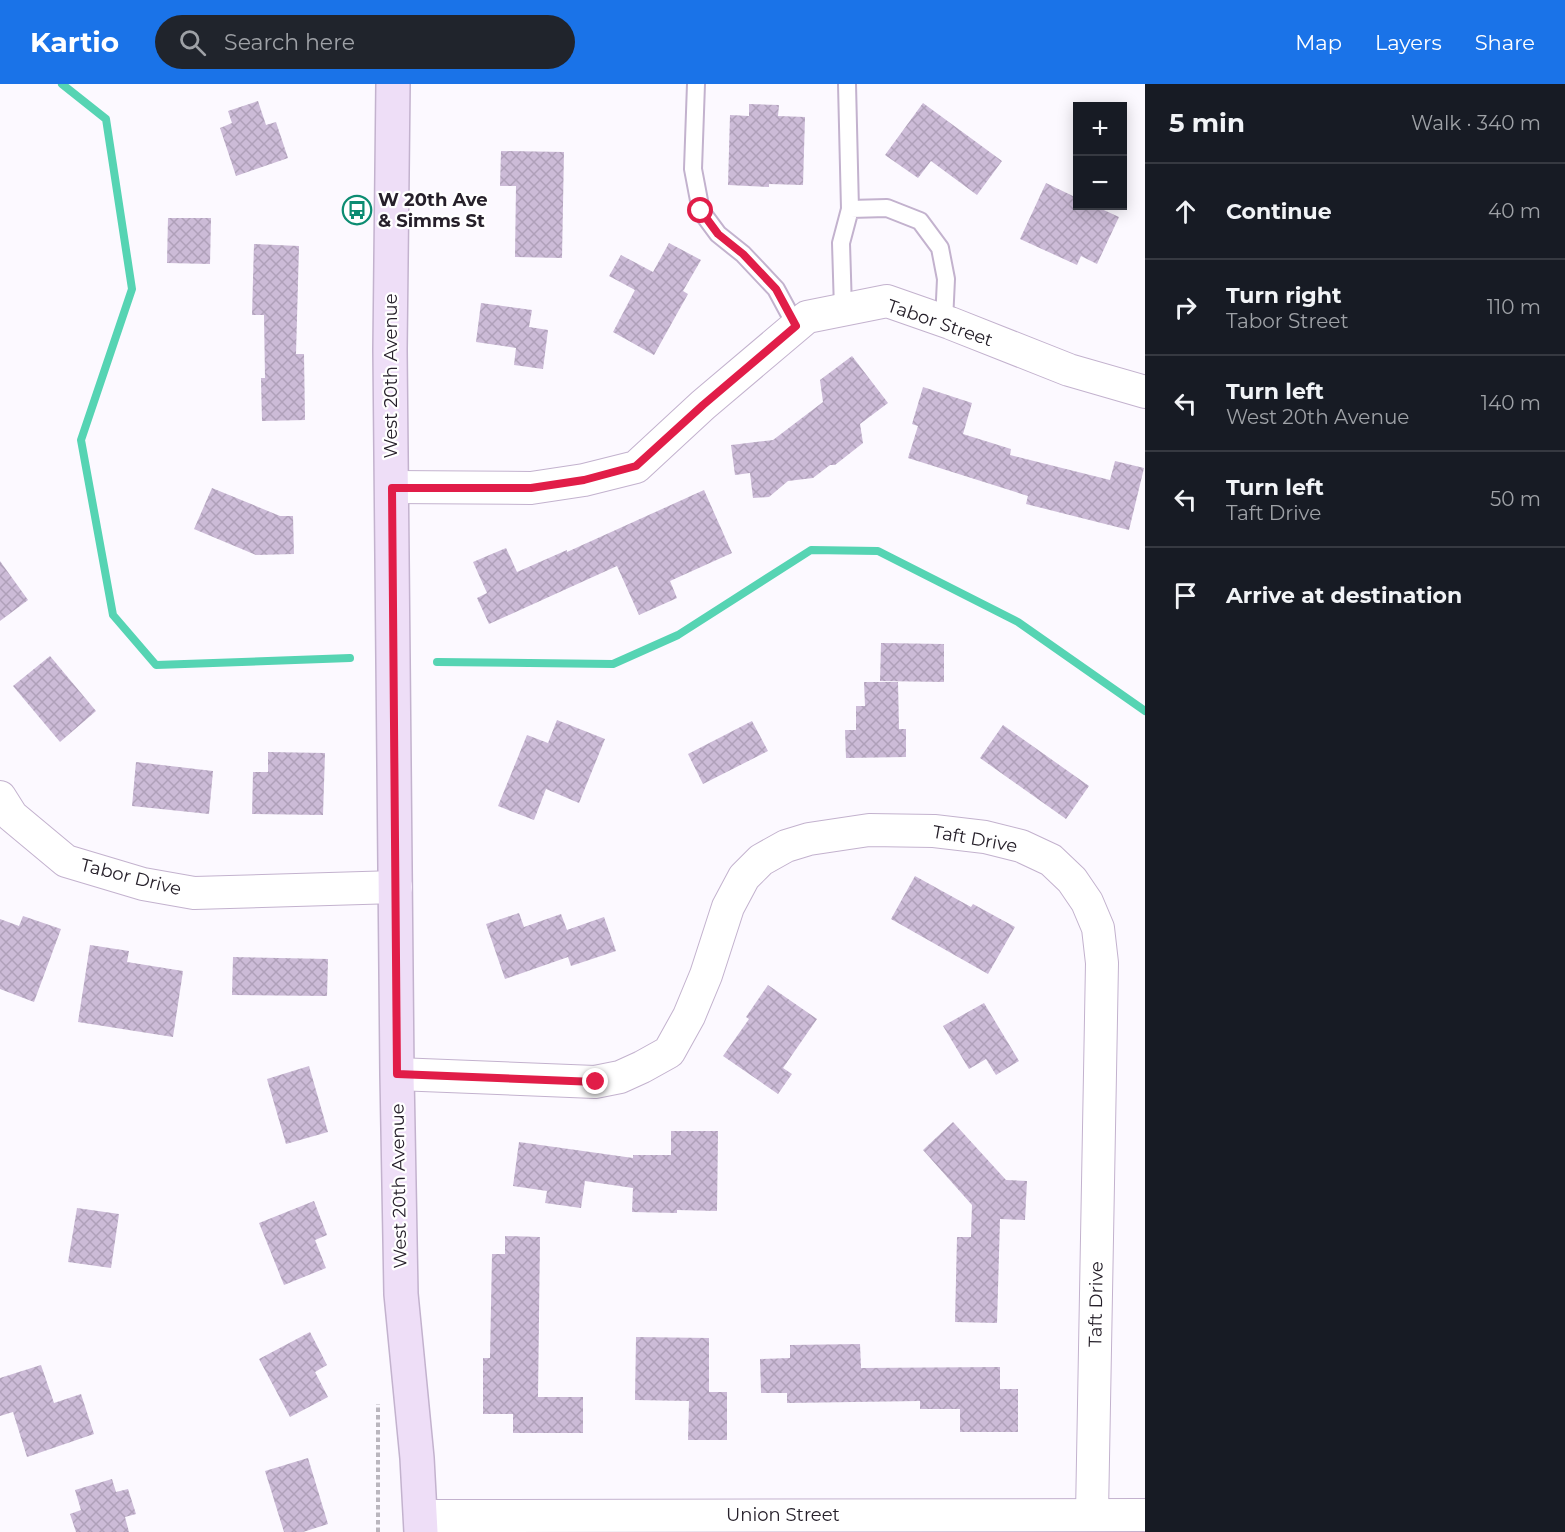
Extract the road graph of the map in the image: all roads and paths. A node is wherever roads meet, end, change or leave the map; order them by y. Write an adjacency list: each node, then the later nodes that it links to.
1 (393, 84): 9 (street, West 20th Avenue)
2 (696, 84): 7 (lane)
3 (847, 84): 4 (lane)
4 (850, 209): 5 (lane); 6 (lane)
5 (843, 309): 6 (street, Tabor Street); 7 (street, Tabor Street)
6 (944, 321): 8 (street, Tabor Street)
7 (796, 326): 9 (street, Tabor Street)
8 (1145, 392)
9 (392, 488): 11 (street, West 20th Avenue)
10 (0, 797): 11 (street, Tabor Drive)
11 (396, 887): 12 (street, West 20th Avenue)
12 (397, 1074): 14 (street, Taft Drive); 16 (street, West 20th Avenue)
13 (378, 1401): 17 (path)
14 (1092, 1515): 15 (street, Union Street); 16 (street, Union Street)
15 (1145, 1515)
16 (421, 1524)
17 (378, 1532)

